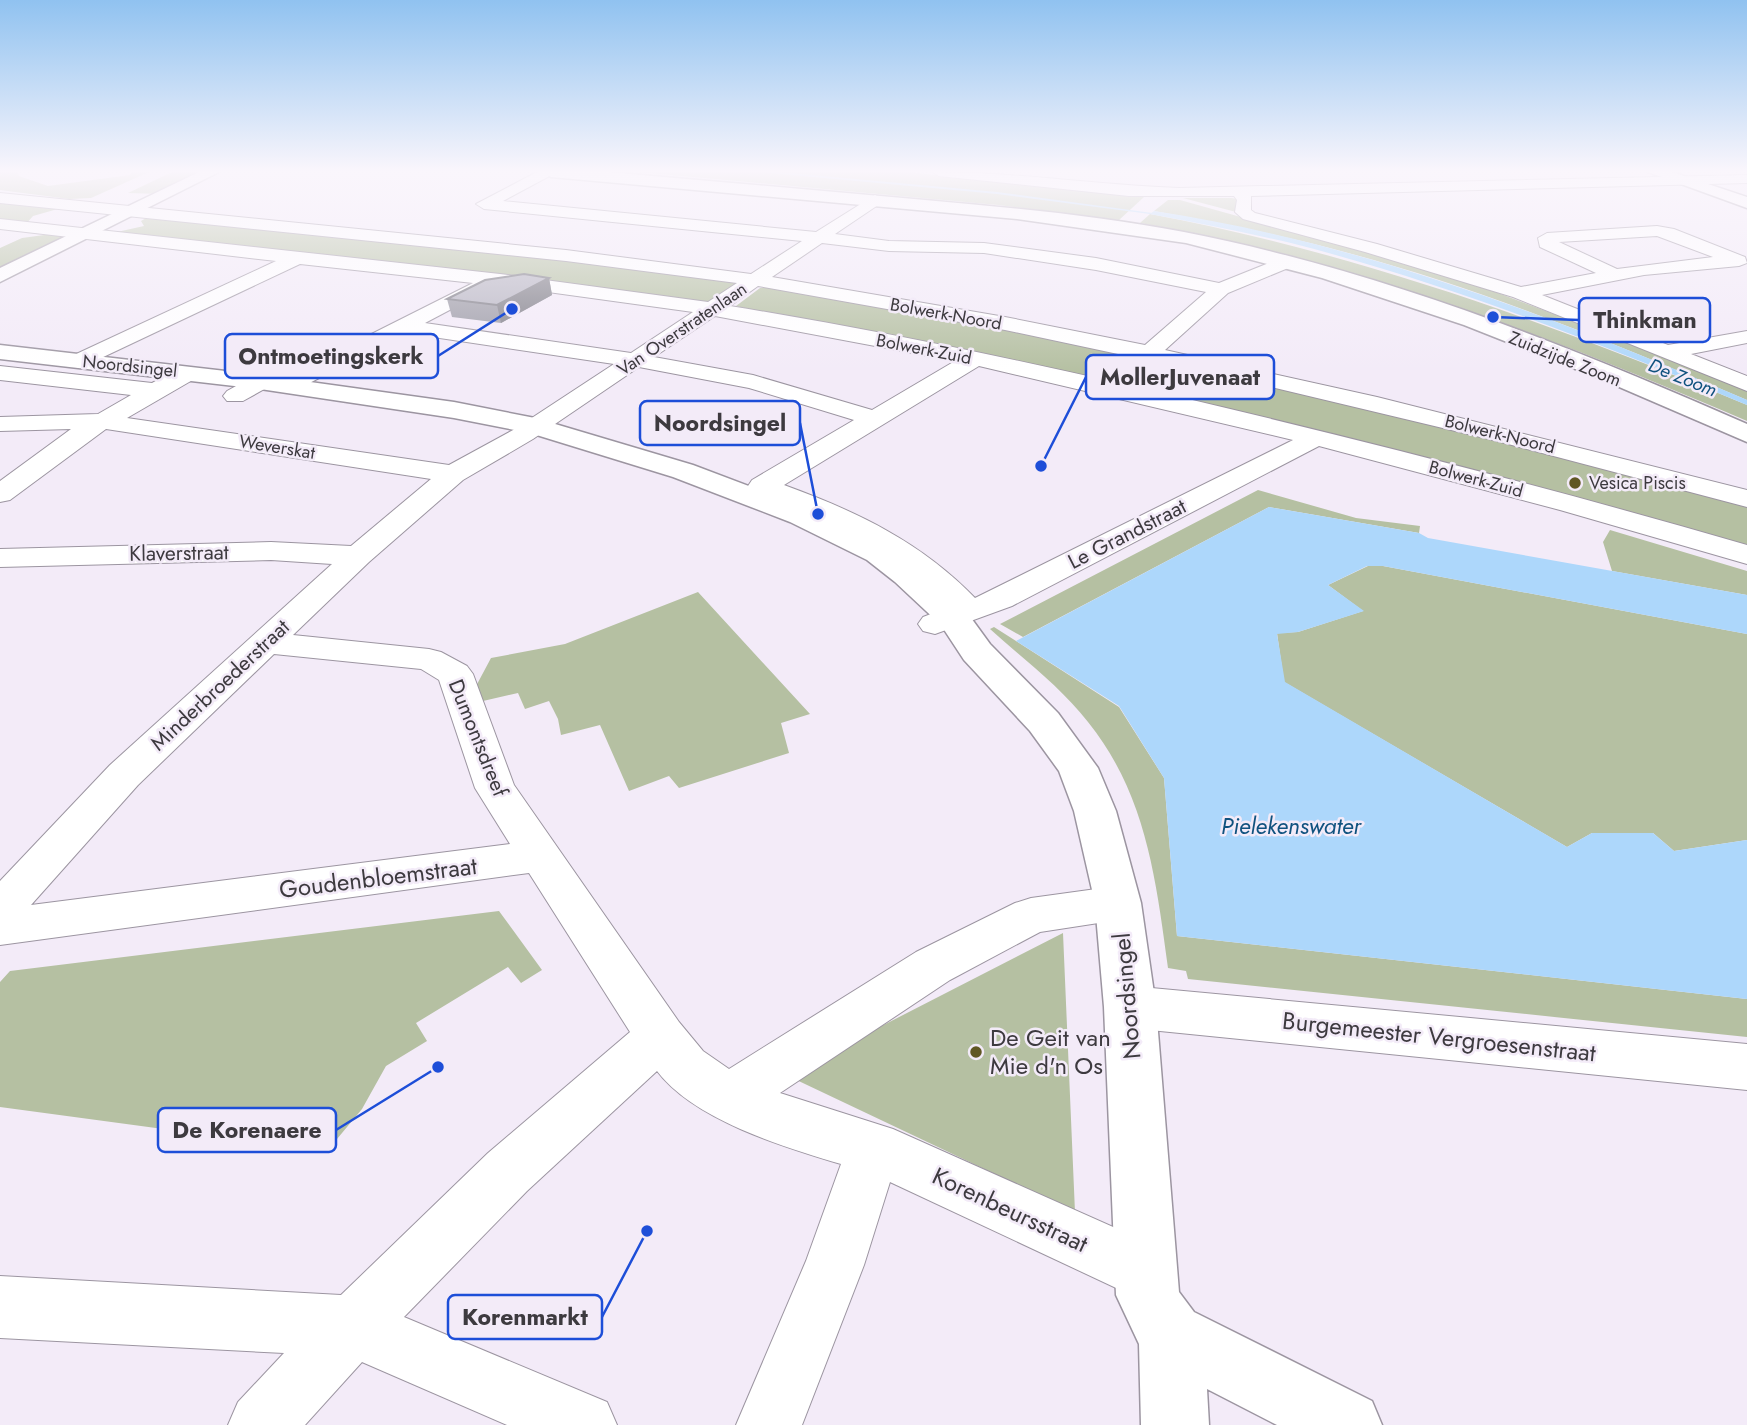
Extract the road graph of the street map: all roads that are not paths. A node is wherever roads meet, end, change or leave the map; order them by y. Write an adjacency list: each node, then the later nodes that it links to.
1 (77, 238): 17 (main road)
2 (116, 238): 11 (street, Bolwerk-Zuid)
3 (409, 238): 12 (street, Bolwerk-Noord)
4 (820, 238): 19 (street, Van Overstratenlaan)
5 (824, 238): 21 (street)
6 (1185, 238): 14 (main road, Zuidzijde Zoom)
7 (1328, 238): 22 (street)
8 (1547, 238): 16 (street)
9 (1683, 238): 13 (street)
10 (641, 248): 12 (street)
11 (297, 258): 18 (street, Bolwerk-Zuid); 32 (street)
12 (618, 261): 19 (street, Bolwerk-Noord)
13 (1743, 261): 15 (street)
14 (1287, 262): 21 (street); 41 (main road, Zuidzijde Zoom)
15 (1689, 265): 16 (street); 20 (street)
16 (1614, 274): 22 (street)
17 (0, 276)
18 (495, 279): 23 (street, Bolwerk-Zuid); 24 (street)
19 (756, 280): 23 (street, Van Overstratenlaan); 28 (street, Bolwerk-Noord)
20 (1735, 282)
21 (1220, 289): 28 (street)
22 (1520, 293): 26 (street)
23 (714, 309): 29 (street, Bolwerk-Zuid); 31 (street, Van Overstratenlaan)
24 (404, 326): 31 (street); 36 (street)
25 (1747, 337): 26 (street)
26 (1669, 351): 35 (street)
27 (0, 352): 32 (main road, Noordsingel)
28 (1149, 353): 45 (street, Bolwerk-Noord)
29 (975, 359): 37 (street); 42 (street, Bolwerk-Zuid)
30 (0, 360): 34 (main road, Noordsingel)
31 (635, 360): 37 (street); 40 (street, Van Overstratenlaan)
32 (80, 361): 34 (main road, Noordsingel)
33 (0, 373): 34 (street, Noordsingel)
34 (174, 381): 36 (main road, Noordsingel); 38 (street)
35 (1747, 384)
36 (260, 386): 40 (main road, Noordsingel); 40 (main road, Noordsingel)
37 (876, 419): 49 (street, Noordsingel)
38 (100, 421): 39 (street, Weverskat); 43 (street, Weverskat); 44 (street)
39 (0, 424)
40 (529, 430): 43 (street, Van Overstratenlaan); 49 (main road, Noordsingel)
41 (1747, 434)
42 (1316, 438): 46 (street, Bolwerk-Zuid); 49 (street, Le Grandstraat)
43 (453, 474): 47 (street, Minderbroederstraat)
44 (0, 494)
45 (1747, 499)
46 (1747, 555)
47 (358, 556): 48 (street, Klaverstraat); 50 (street, Minderbroederstraat)
48 (0, 558)
49 (959, 626): 52 (main road, Noordsingel)
50 (267, 643): 51 (street, Dumontsdreef); 53 (street, Minderbroederstraat)
51 (540, 856): 54 (street, Goudenbloemstraat); 56 (street)
52 (1118, 903): 55 (main road, Noordsingel); 58 (street)
53 (0, 909)
54 (0, 927)
55 (1130, 1007): 57 (street, Burgemeester Vergroesenstraat); 60 (main road, Noordsingel)
56 (661, 1037): 58 (street); 62 (street)
57 (1747, 1067)
58 (731, 1097): 59 (street)
59 (874, 1147): 60 (street, Korenbeursstraat); 66 (street)
60 (1146, 1272): 63 (main road, Noordsingel)
61 (0, 1307): 62 (street)
62 (352, 1326): 64 (street); 65 (street)
63 (1171, 1335): 67 (main road); 68 (main road)
64 (261, 1425)
65 (584, 1425)
66 (769, 1425)
67 (1175, 1425)
68 (1348, 1425)

